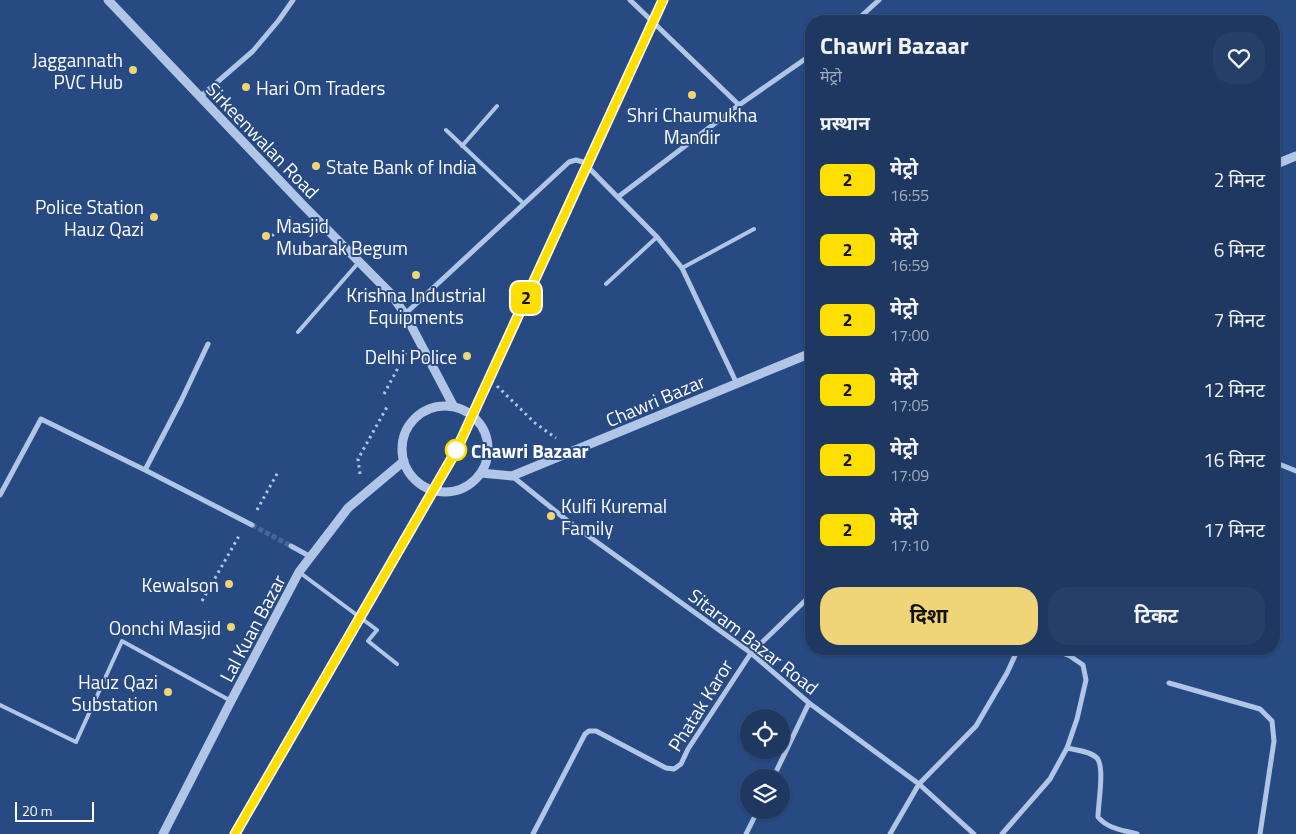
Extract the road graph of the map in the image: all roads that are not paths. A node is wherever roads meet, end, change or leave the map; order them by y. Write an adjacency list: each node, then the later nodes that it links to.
1 (108, 0): 7 (street, Sirkeenwalan Road)
2 (293, 0): 7 (street)
3 (630, 0): 8 (street)
4 (879, 0): 5 (street)
5 (863, 15)
6 (805, 59): 8 (street)
7 (200, 98): 18 (street, Sirkeenwalan Road)
8 (739, 105): 14 (street)
9 (497, 106): 11 (lane)
10 (446, 130): 11 (lane)
11 (462, 146): 15 (lane)
12 (1296, 156): 13 (street)
13 (1280, 163)
14 (618, 197): 15 (street); 17 (street)
15 (524, 204): 21 (street)
16 (754, 229): 19 (lane)
17 (657, 238): 19 (street); 20 (lane)
18 (359, 262): 21 (street, Sirkeenwalan Road); 22 (lane)
19 (682, 268): 25 (street)
20 (606, 284)
21 (405, 314): 26 (street, Sirkeenwalan Road)
22 (298, 332)
23 (208, 344): 29 (street)
24 (805, 356): 25 (street, Chawri Bazar)
25 (737, 384): 32 (street, Chawri Bazar)
26 (454, 408): 27 (street); 31 (street)
27 (404, 461): 31 (street); 36 (street, Lal Kuan Bazar)
28 (1280, 464): 30 (street)
29 (145, 470): 33 (street); 34 (street)
30 (1296, 471)
31 (481, 472): 32 (street, Chawri Bazar)
32 (512, 476): 39 (street, Sitaram Bazar Road)
33 (0, 495)
34 (249, 524)
35 (292, 546): 36 (street)
36 (311, 557): 37 (street, Lal Kuan Bazar)
37 (300, 572): 42 (lane); 44 (street, Lal Kuan Bazar)
38 (805, 601): 39 (street)
39 (751, 653): 45 (street, Sitaram Bazar Road); 52 (street, Phatak Karor)
40 (1015, 655): 49 (street)
41 (1068, 655): 47 (street)
42 (397, 664)
43 (1169, 683): 58 (street)
44 (231, 701): 46 (lane); 51 (street, Lal Kuan Bazar)
45 (809, 703): 48 (street); 49 (street, Sitaram Bazar Road)
46 (0, 706)
47 (1067, 748): 56 (street); 57 (street)
48 (777, 769)
49 (919, 784): 54 (street); 55 (street, Sitaram Bazar Road)
50 (754, 819): 53 (street)
51 (163, 834)
52 (533, 834)
53 (746, 834)
54 (890, 834)
55 (974, 834)
56 (1002, 834)
57 (1137, 834)
58 (1260, 834)

